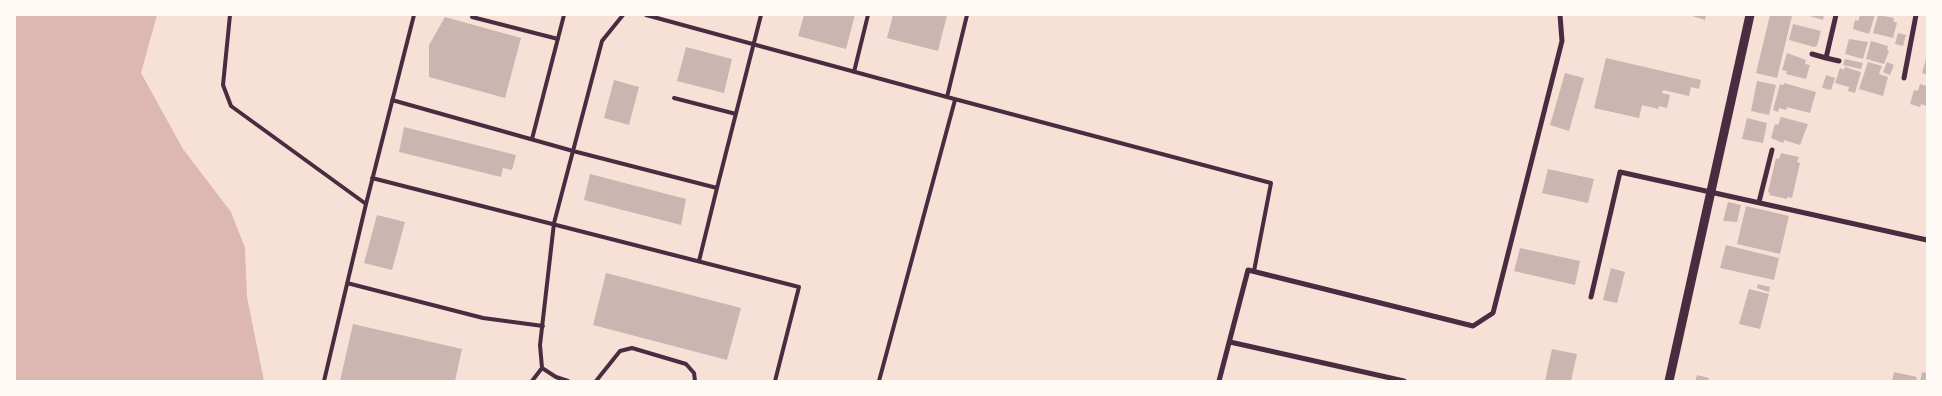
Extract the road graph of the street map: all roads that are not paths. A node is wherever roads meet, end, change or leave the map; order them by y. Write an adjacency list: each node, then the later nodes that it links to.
1 (230, 15): 35 (lane)
2 (414, 15): 25 (lane)
3 (492, 15): 15 (lane)
4 (564, 15): 16 (lane)
5 (623, 15): 29 (lane)
6 (646, 15): 17 (lane)
7 (761, 15): 17 (lane)
8 (868, 15): 21 (lane)
9 (967, 15): 24 (lane)
10 (1560, 15): 39 (street)
11 (1750, 15): 33 (street)
12 (1836, 15): 19 (street)
13 (1916, 15): 22 (street)
14 (472, 17): 15 (lane)
15 (490, 22): 16 (lane)
16 (558, 39): 28 (lane)
17 (754, 45): 21 (lane); 27 (lane)
18 (1812, 54): 19 (street)
19 (1826, 58): 20 (street)
20 (1839, 60)
21 (854, 72): 24 (lane)
22 (1904, 78)
23 (674, 98): 27 (lane)
24 (946, 98): 26 (lane)
25 (392, 100): 28 (lane); 31 (lane)
26 (954, 100): 39 (lane); 51 (lane)
27 (736, 114): 32 (lane)
28 (532, 139): 29 (lane)
29 (573, 150): 32 (lane); 36 (lane)
30 (1772, 150): 34 (street)
31 (372, 178): 35 (lane); 36 (lane)
32 (718, 188): 38 (lane)
33 (1711, 191): 34 (street); 41 (street); 54 (street)
34 (1759, 202): 37 (street)
35 (366, 204): 40 (lane)
36 (554, 223): 38 (lane); 42 (lane)
37 (1927, 240)
38 (698, 261): 50 (lane)
39 (1254, 272): 43 (street)
40 (347, 283): 42 (lane); 45 (lane)
41 (1591, 297)
42 (543, 326): 44 (lane)
43 (1230, 342): 52 (street); 53 (street)
44 (542, 368): 46 (lane); 47 (lane)
45 (324, 381)
46 (532, 381)
47 (568, 381)
48 (596, 381): 49 (lane)
49 (695, 381)
50 (774, 381)
51 (879, 381)
52 (1219, 381)
53 (1404, 381)
54 (1669, 381)

